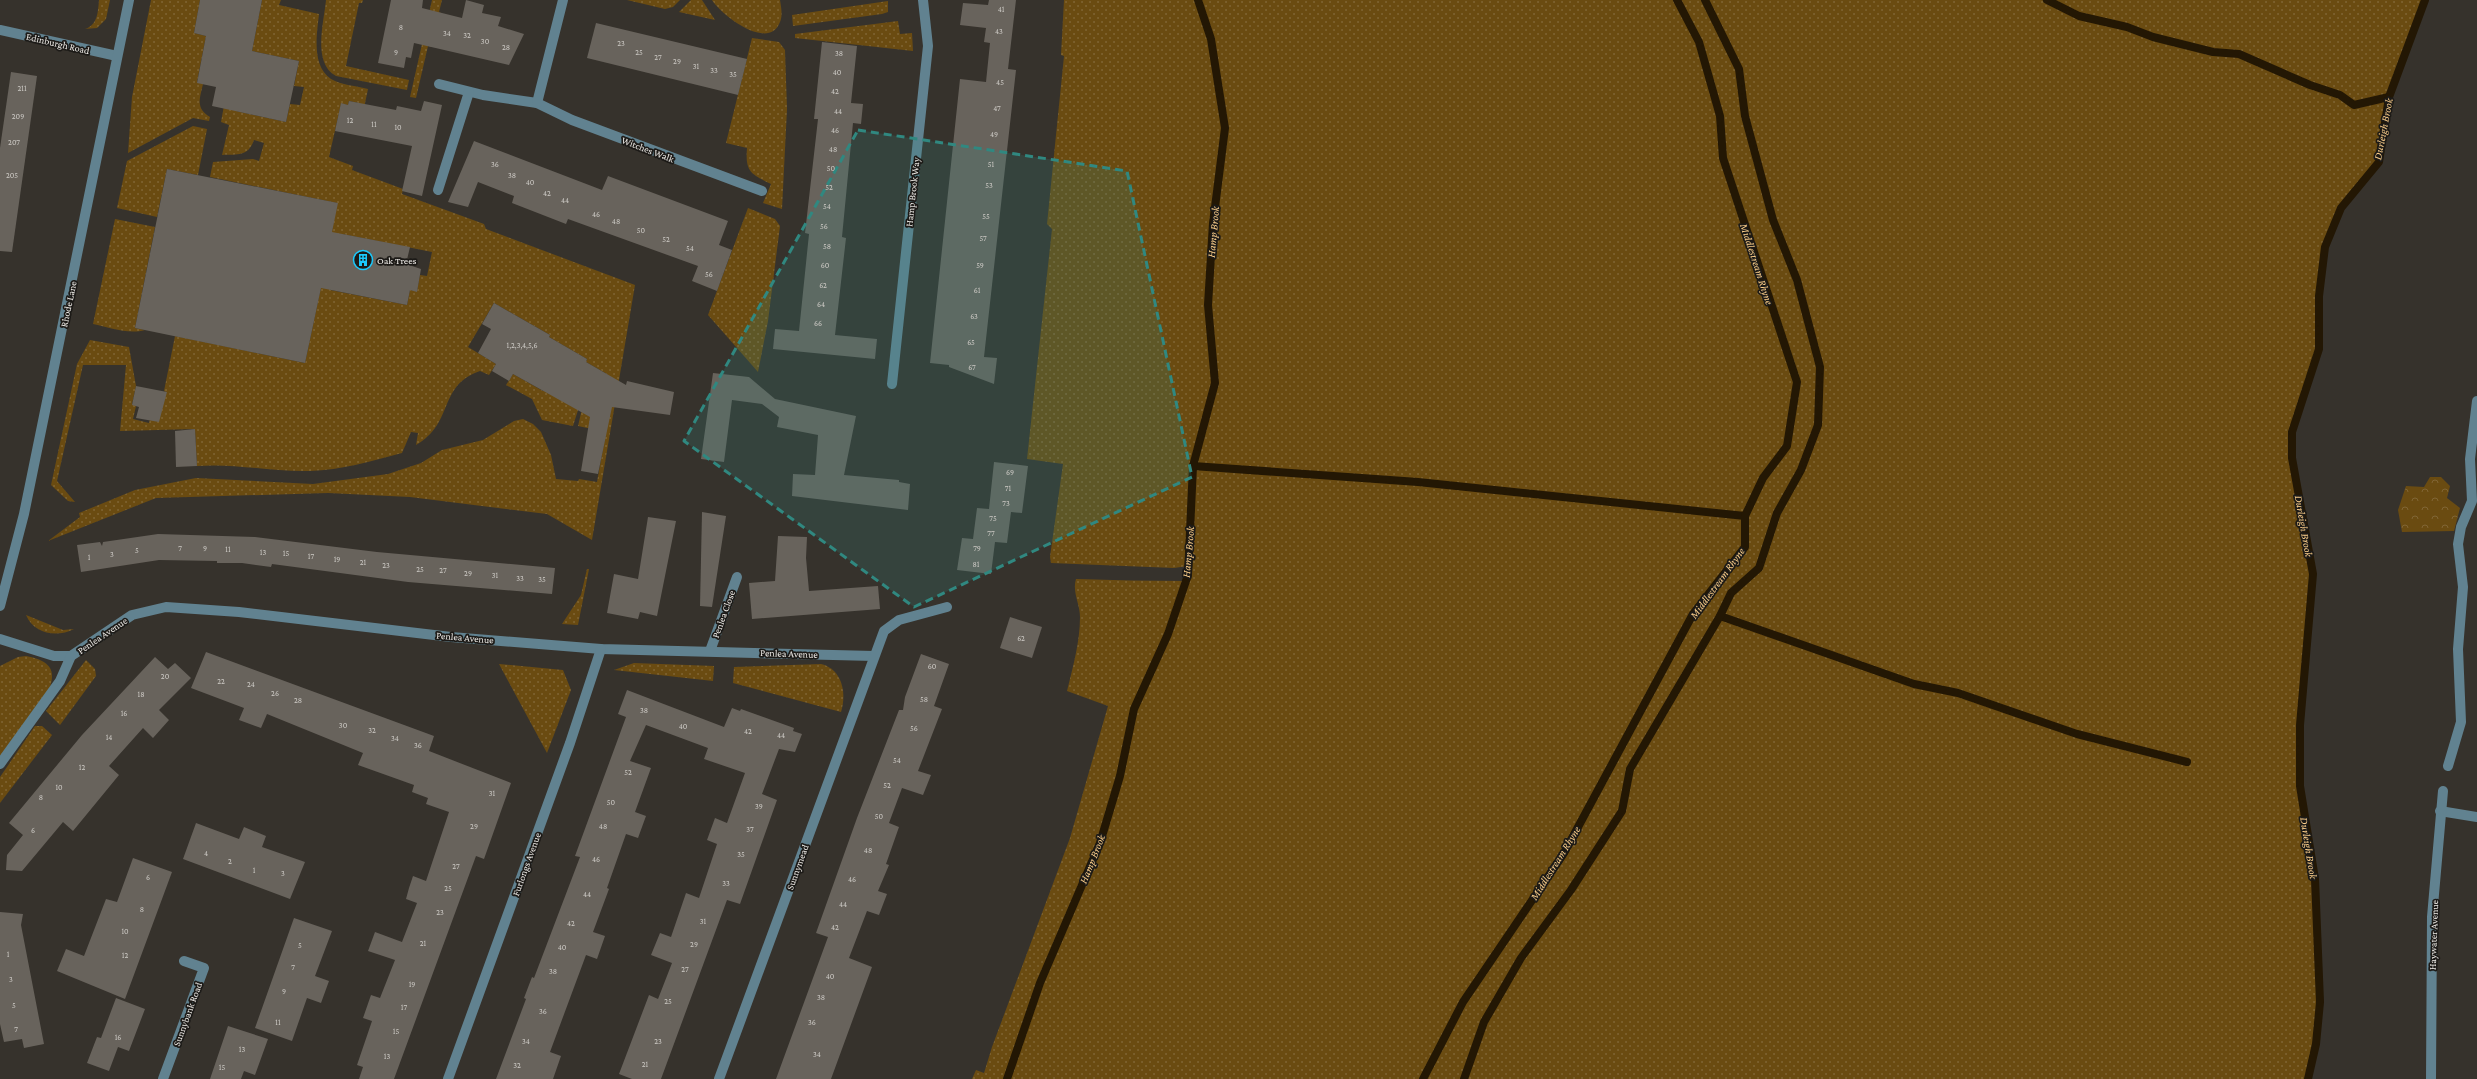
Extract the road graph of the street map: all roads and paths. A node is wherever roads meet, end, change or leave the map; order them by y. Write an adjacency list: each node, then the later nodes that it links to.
1 (129, 0): 5 (street, Rhode Lane)
2 (563, 0): 8 (street)
3 (923, 0): 11 (street, Hamp Brook Way)
4 (0, 30): 5 (street, Edinburgh Road)
5 (117, 56): 15 (street, Rhode Lane)
6 (439, 84): 7 (street, Witches Walk)
7 (469, 92): 8 (street, Witches Walk); 9 (street)
8 (537, 103): 10 (street, Witches Walk)
9 (438, 190)
10 (762, 192)
11 (892, 384)
12 (2477, 401): 13 (street)
13 (2474, 495): 23 (street)
14 (737, 577): 19 (street, Penlea Close)
15 (0, 606)
16 (948, 607): 21 (street, Sunnymead)
17 (0, 639): 20 (street, Penlea Avenue)
18 (601, 649): 19 (street, Penlea Avenue); 20 (street, Penlea Avenue); 29 (street, Furlongs Avenue)
19 (710, 651): 21 (street, Penlea Avenue)
20 (71, 656): 22 (street, Penlea Avenue)
21 (874, 656): 30 (street, Sunnymead)
22 (0, 764)
23 (2448, 766)
24 (2443, 791): 25 (street, Haywater Avenue)
25 (2440, 811): 26 (street); 31 (street, Haywater Avenue)
26 (2477, 817)
27 (184, 961): 28 (street, Sunnybank Road)
28 (163, 1079)
29 (448, 1079)
30 (719, 1079)
31 (2431, 1079)

